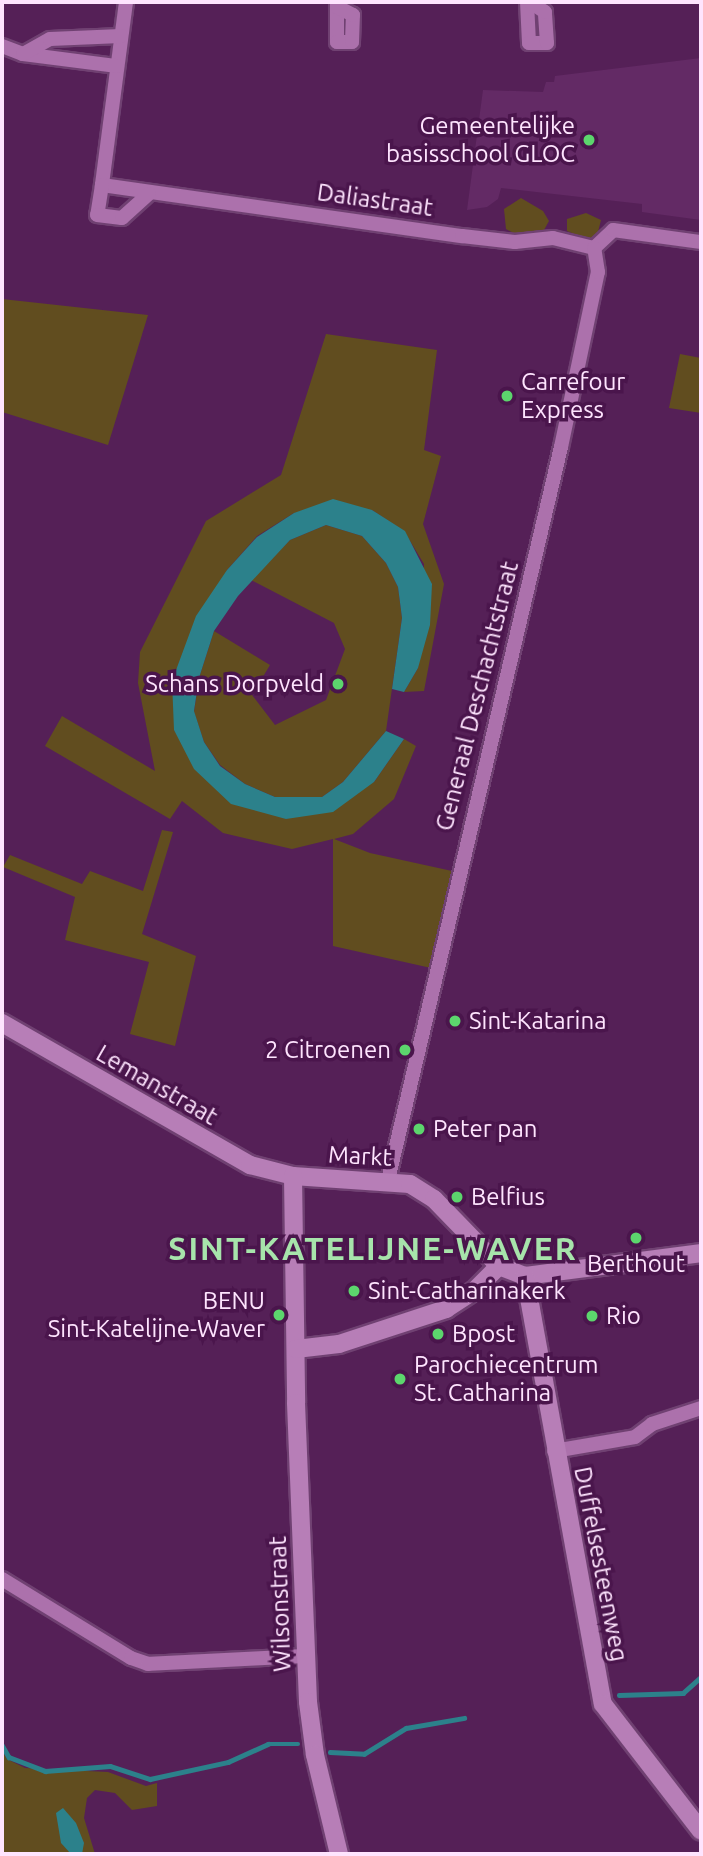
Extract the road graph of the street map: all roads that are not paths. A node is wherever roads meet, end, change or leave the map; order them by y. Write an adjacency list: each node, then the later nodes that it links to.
1 (126, 2): 2 (street)
2 (121, 36): 4 (street); 5 (street)
3 (2, 46): 4 (street)
4 (23, 54): 5 (street)
5 (117, 66): 6 (street)
6 (102, 185): 7 (street, Daliastraat); 7 (street)
7 (149, 194): 9 (street, Daliastraat)
8 (701, 242): 9 (street)
9 (594, 247): 12 (street, Generaal Deschachtstraat)
10 (2, 1023): 11 (street, Lemanstraat)
11 (293, 1176): 12 (street, Markt); 16 (street, Markt)
12 (388, 1180): 14 (street, Markt)
13 (701, 1253): 15 (street)
14 (499, 1266): 15 (street); 16 (street)
15 (525, 1276): 18 (street, Duffelsesteenweg)
16 (296, 1349): 20 (street, Wilsonstraat)
17 (701, 1408): 18 (street)
18 (554, 1451): 21 (street, Duffelsesteenweg)
19 (2, 1579): 20 (street)
20 (307, 1656): 22 (street, Wilsonstraat)
21 (701, 1831)
22 (340, 1854)

